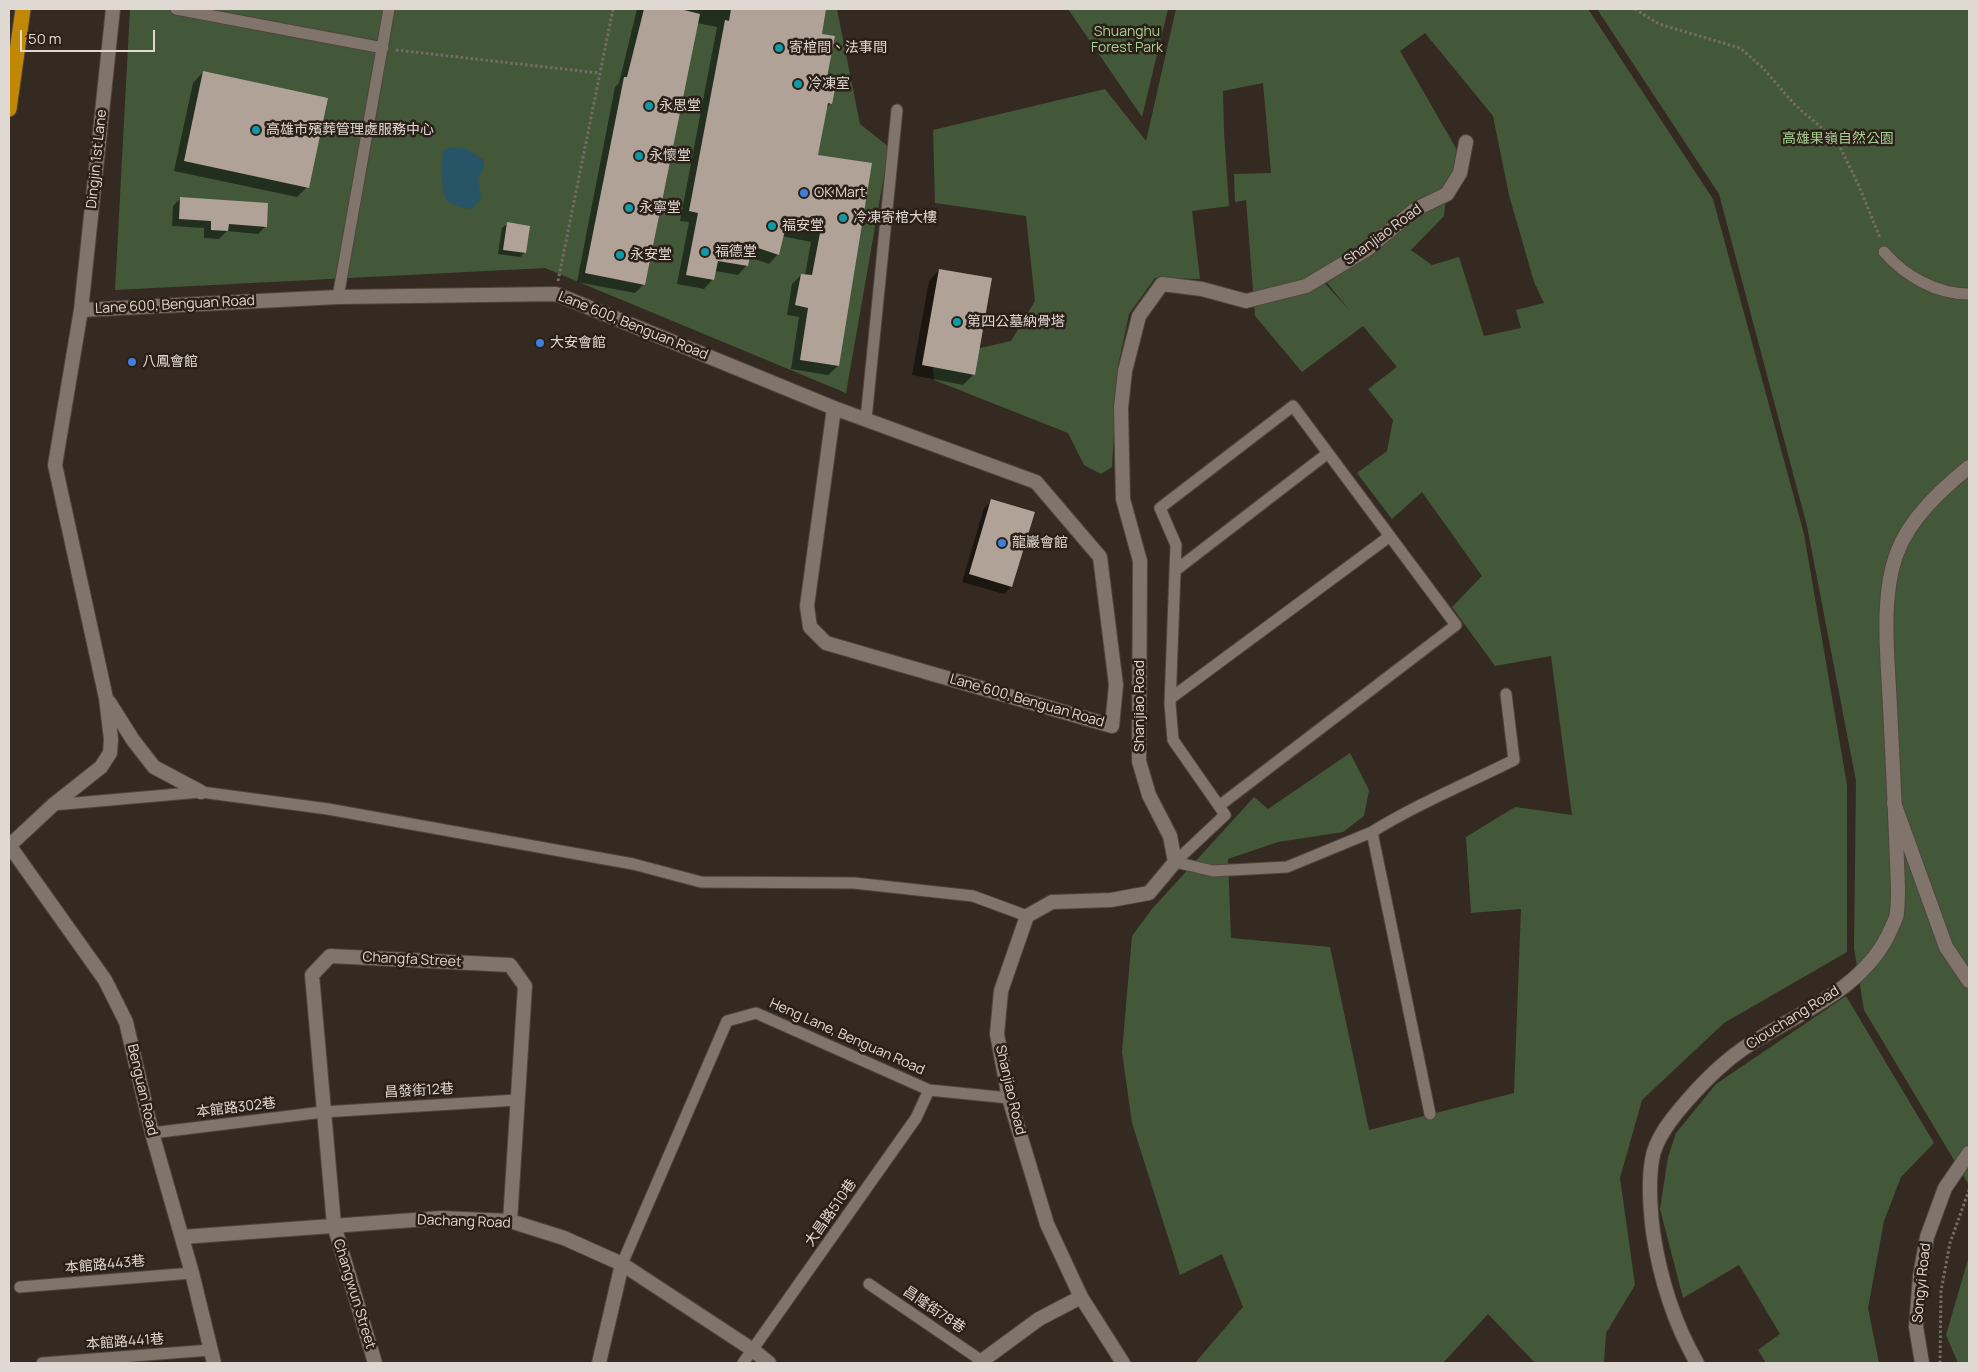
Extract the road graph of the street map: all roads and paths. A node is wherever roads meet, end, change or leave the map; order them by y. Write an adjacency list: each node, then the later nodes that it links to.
1 (23, 9): 9 (highway)
2 (113, 9): 16 (street, Dingjin 1st Lane)
3 (176, 9): 7 (lane)
4 (389, 9): 7 (lane)
5 (613, 9): 8 (path)
6 (1635, 9): 12 (path)
7 (382, 48): 8 (path); 15 (lane)
8 (599, 73): 13 (path)
9 (9, 109)
10 (897, 110): 18 (lane)
11 (1466, 142): 32 (street, Shanjiao Road)
12 (1884, 252): 14 (lane)
13 (556, 294): 15 (street, Lane 600, Benguan Road); 17 (street, Lane 600, Benguan Road)
14 (1969, 294)
15 (338, 296): 16 (street, Lane 600, Benguan Road)
16 (82, 310): 24 (street, Lane 600, Benguan Road)
17 (834, 408): 18 (street, Lane 600, Benguan Road); 18 (street, Lane 600, Benguan Road)
18 (866, 419)
19 (1328, 453): 21 (lane); 22 (lane); 22 (lane)
20 (1969, 467): 27 (street, Ciouchang Road)
21 (1390, 536): 25 (lane); 29 (lane)
22 (1176, 570): 25 (lane)
23 (1506, 694): 30 (lane)
24 (106, 698): 26 (street); 28 (street, Lane 600, Benguan Road)
25 (1170, 698): 29 (lane)
26 (201, 792): 28 (lane); 33 (lane)
27 (1894, 803): 34 (street); 60 (street, Ciouchang Road)
28 (53, 805): 31 (street, Lane 600, Benguan Road)
29 (1219, 806): 32 (lane)
30 (1372, 832): 32 (lane); 39 (lane)
31 (9, 846): 40 (street, Benguan Road)
32 (1175, 862): 33 (street)
33 (1027, 916): 36 (street, Shanjiao Road)
34 (1969, 982)
35 (928, 1090): 36 (lane, Heng Lane, Benguan Road); 46 (lane, Heng Lane, Benguan Road); 51 (lane, 大昌路510巷)
36 (1009, 1098): 50 (street, Shanjiao Road)
37 (517, 1100): 38 (lane, 昌發街12巷); 38 (street, Changfa Street); 43 (street, Changfa Street)
38 (323, 1112): 40 (lane, 本館路302巷); 44 (street, Changfa Street)
39 (1430, 1114)
40 (152, 1133): 45 (street, Benguan Road)
41 (1969, 1153): 61 (street, Songyi Road)
42 (1969, 1190): 62 (path)
43 (510, 1221): 44 (street, Dachang Road); 46 (street, Dachang Road)
44 (334, 1225): 45 (street, Dachang Road); 55 (street, Changwun Street)
45 (182, 1237): 47 (street, Benguan Road)
46 (622, 1264): 51 (street, Dachang Road); 56 (street)
47 (192, 1272): 49 (lane, 本館路443巷); 52 (street, Benguan Road)
48 (869, 1284): 53 (lane, 昌隆街78巷)
49 (20, 1287)
50 (1080, 1297): 53 (street); 59 (street, Shanjiao Road)
51 (753, 1350): 57 (lane, 大昌路510巷); 58 (street, Dachang Road)
52 (212, 1357): 54 (lane, 本館路441巷)
53 (981, 1362)
54 (42, 1363)
55 (375, 1363)
56 (599, 1363)
57 (743, 1363)
58 (769, 1363)
59 (1123, 1363)
60 (1697, 1363)
61 (1922, 1363)
62 (1940, 1363)

